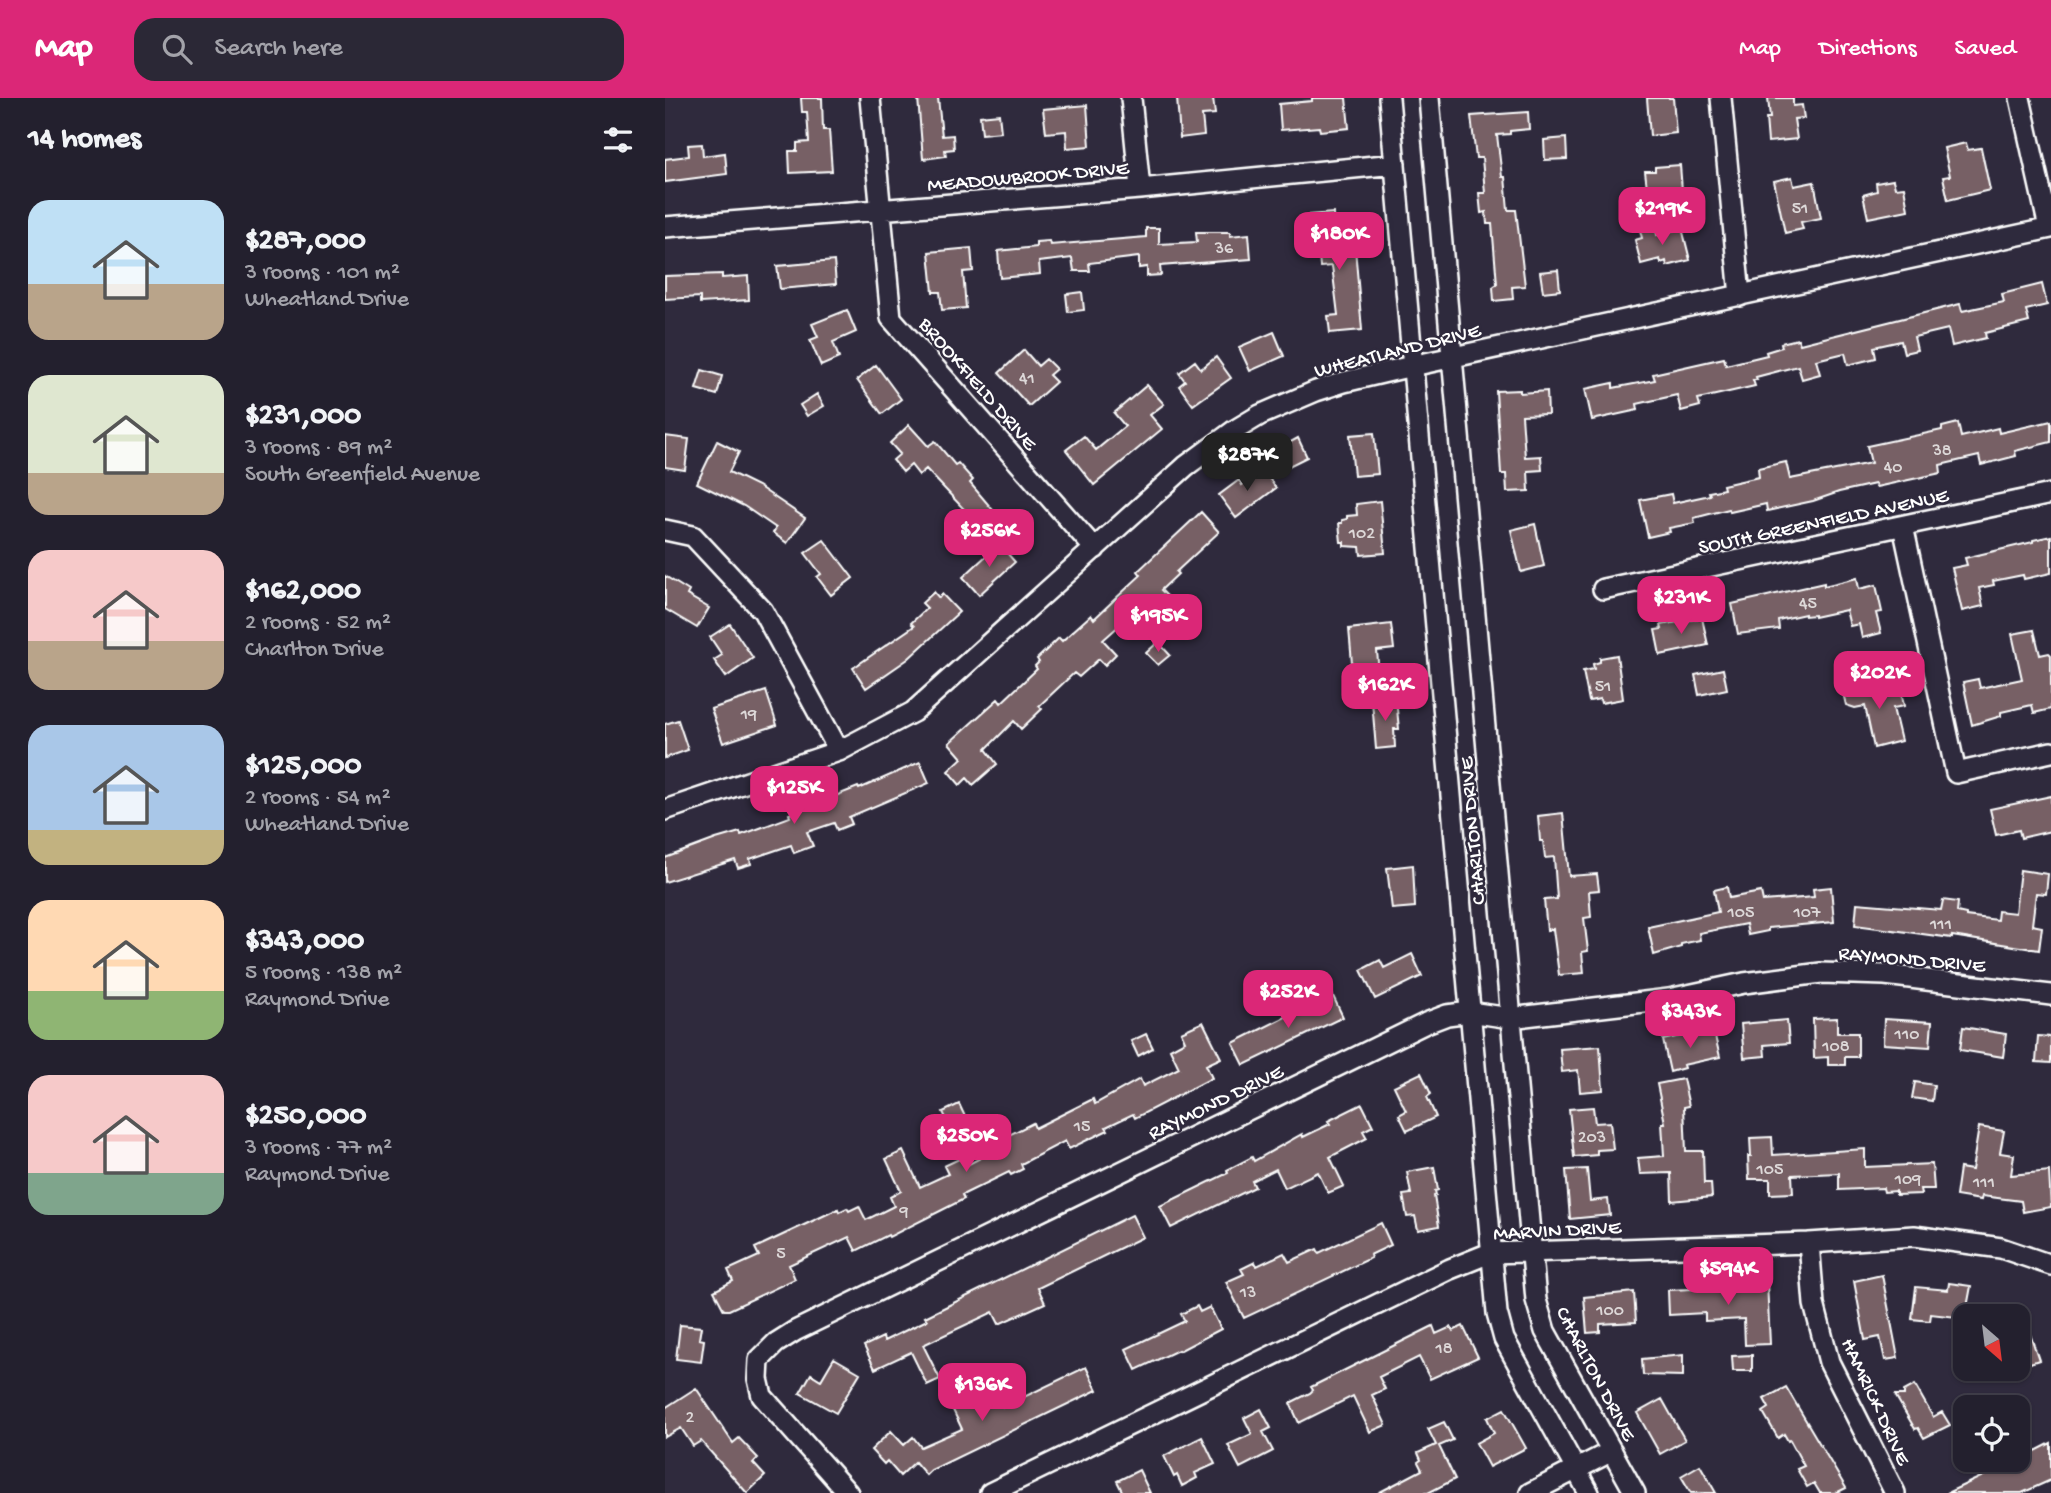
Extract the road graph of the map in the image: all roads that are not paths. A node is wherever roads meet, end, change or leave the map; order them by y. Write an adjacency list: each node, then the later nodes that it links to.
1 (870, 98): 9 (street, BROOKFIELD DRIVE)
2 (1131, 98): 8 (street)
3 (1389, 98): 7 (street, CHARLTON DRIVE)
4 (1429, 98): 13 (street, CHARLTON DRIVE)
5 (1721, 98): 12 (street)
6 (2020, 98): 11 (street)
7 (1395, 164): 8 (street, MEADOWBROOK DRIVE); 14 (street, CHARLTON DRIVE)
8 (1140, 189): 9 (street, MEADOWBROOK DRIVE)
9 (881, 210): 10 (street, MEADOWBROOK DRIVE); 18 (street, BROOKFIELD DRIVE)
10 (665, 227)
11 (2050, 228): 12 (street, WHEATLAND DRIVE)
12 (1740, 296): 13 (street, WHEATLAND DRIVE)
13 (1453, 358): 14 (street, WHEATLAND DRIVE); 25 (street, CHARLTON DRIVE)
14 (1412, 366): 18 (street, WHEATLAND DRIVE); 24 (street, CHARLTON DRIVE)
15 (2051, 494): 16 (street, SOUTH GREENFIELD AVENUE)
16 (1903, 526): 19 (street, SOUTH GREENFIELD AVENUE); 21 (street)
17 (665, 530): 20 (street)
18 (1095, 549): 20 (street, WHEATLAND DRIVE)
19 (1603, 589)
20 (839, 751): 22 (street, WHEATLAND DRIVE)
21 (2051, 752)
22 (665, 810)
23 (2051, 995): 25 (street, RAYMOND DRIVE)
24 (1470, 1012): 25 (street, RAYMOND DRIVE); 28 (street, CHARLTON DRIVE); 32 (street, RAYMOND DRIVE)
25 (1510, 1018): 27 (street, CHARLTON DRIVE)
26 (1808, 1243): 27 (street, MARVIN DRIVE); 29 (street, MARVIN DRIVE); 37 (street, HAMRICK DRIVE)
27 (1531, 1250): 28 (street, MARVIN DRIVE); 30 (street, CHARLTON DRIVE)
28 (1490, 1253): 31 (street, CHARLTON DRIVE); 33 (street, MARVIN DRIVE)
29 (2051, 1265)
30 (1612, 1451): 31 (street); 36 (street, CHARLTON DRIVE)
31 (1576, 1471): 34 (street); 35 (street, CHARLTON DRIVE)
32 (848, 1493)
33 (990, 1493)
34 (1530, 1493)
35 (1589, 1493)
36 (1635, 1493)
37 (1895, 1493)

